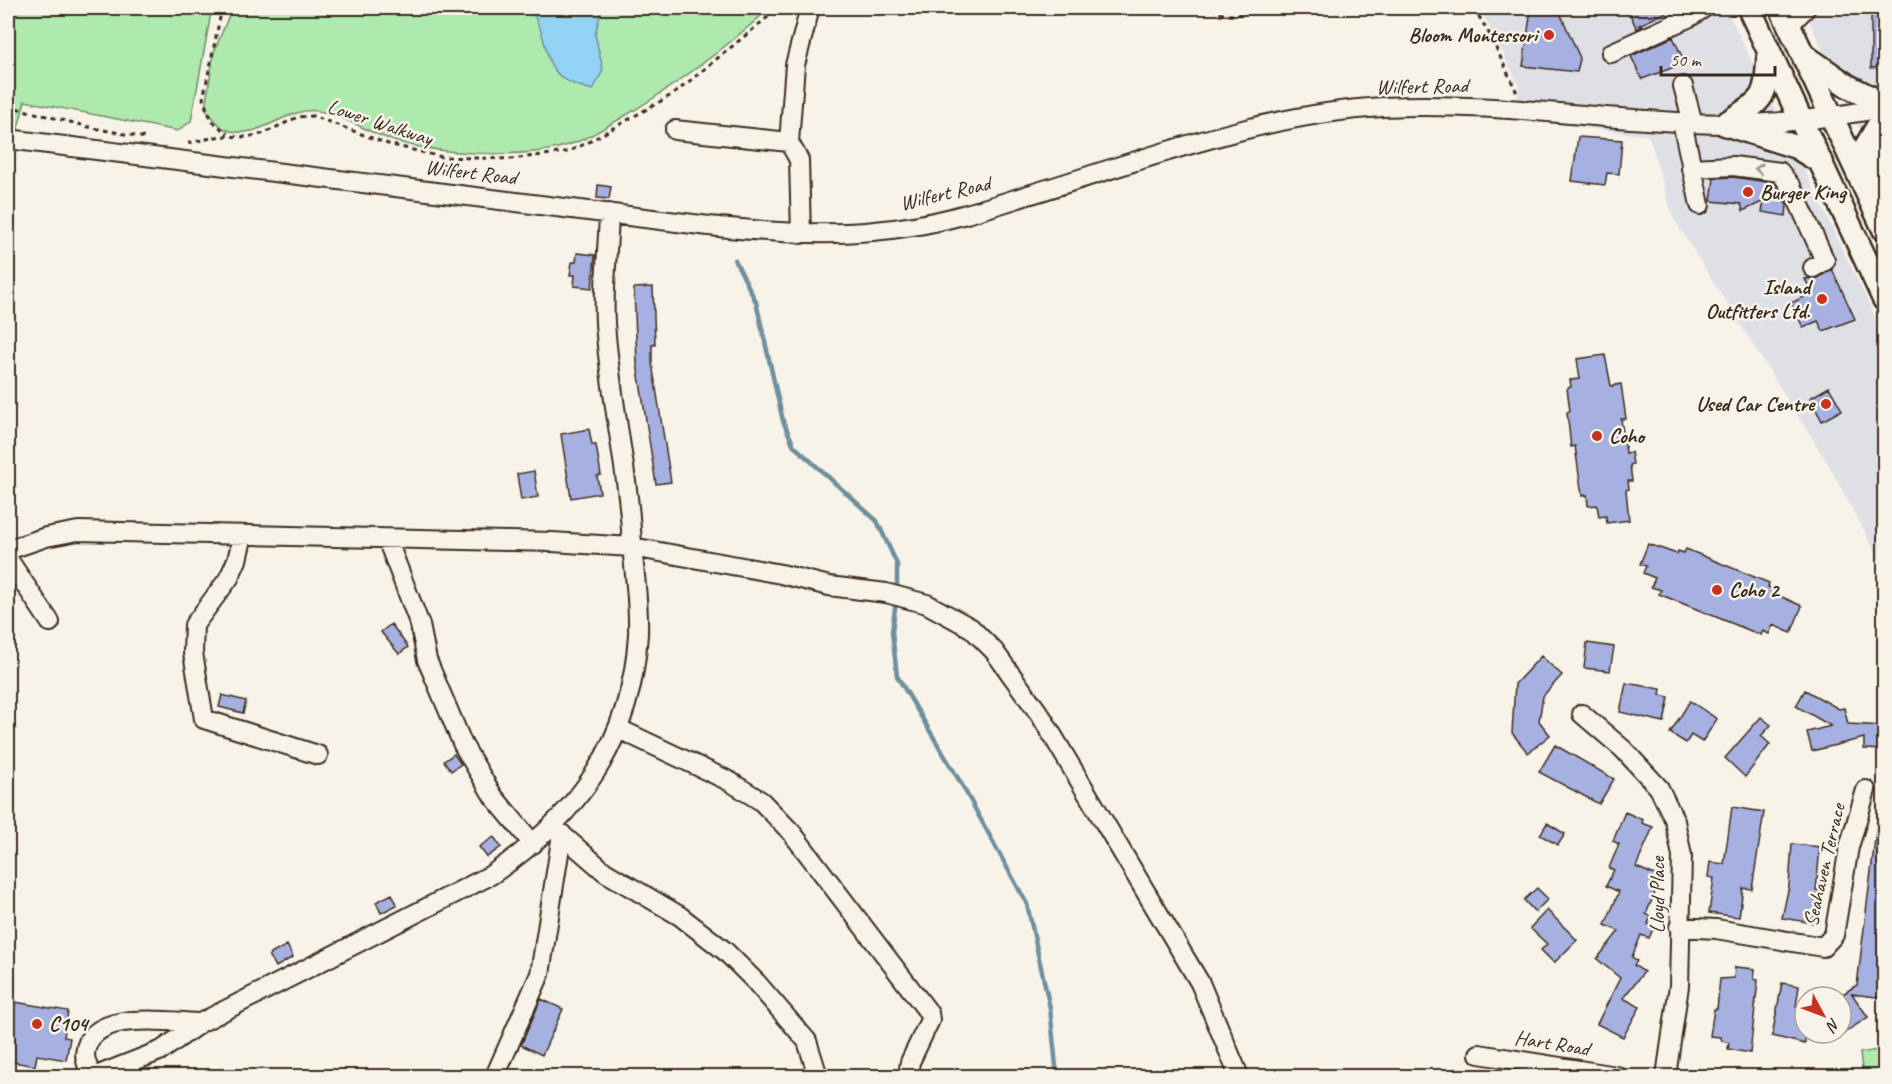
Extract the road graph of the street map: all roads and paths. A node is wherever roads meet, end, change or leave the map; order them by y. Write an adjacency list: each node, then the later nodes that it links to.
1 (222, 8): 24 (path)
2 (779, 8): 24 (path, Lower Walkway)
3 (810, 8): 28 (street)
4 (1212, 8): 5 (path)
5 (1271, 8)
6 (1474, 8): 17 (path)
7 (1704, 8): 12 (street)
8 (1749, 8): 11 (main road)
9 (1806, 8): 10 (street)
10 (1785, 16): 13 (main road)
11 (1769, 50): 21 (main road); 22 (main road)
12 (1611, 53)
13 (1804, 55): 16 (main road); 19 (main road)
14 (1683, 86): 20 (street)
15 (8, 106): 26 (path)
16 (1884, 106): 19 (street, Wilfert Road)
17 (1524, 110): 20 (street, Wilfert Road); 35 (street, Wilfert Road)
18 (1884, 116): 31 (main road)
19 (1832, 117): 21 (street, Wilfert Road); 31 (main road)
20 (1687, 122): 22 (street, Wilfert Road); 30 (street)
21 (1803, 122): 22 (street, Wilfert Road); 29 (main road)
22 (1725, 124): 29 (main road)
23 (675, 130): 28 (street)
24 (229, 135): 27 (path, Lower Walkway)
25 (8, 139): 33 (street, Wilfert Road)
26 (153, 139)
27 (181, 142)
28 (789, 142): 35 (street)
29 (1822, 163): 37 (main road)
30 (1691, 168): 32 (street); 36 (street, one-way to 30)
31 (1866, 189): 34 (main road)
32 (1700, 205)
33 (609, 213): 35 (street, Wilfert Road); 40 (street)
34 (1884, 229)
35 (801, 234)
36 (1813, 268)
37 (1884, 299)
38 (243, 535): 39 (street); 41 (street); 46 (street)
39 (387, 539): 40 (street); 49 (street)
40 (632, 547): 45 (street); 57 (street)
41 (8, 550)
42 (10, 571): 43 (street)
43 (50, 622)
44 (1582, 714): 50 (street, Lloyd Place)
45 (619, 729): 48 (street); 56 (street)
46 (318, 755)
47 (1866, 790): 50 (street, Seahaven Terrace)
48 (558, 831): 49 (street); 54 (street); 55 (street)
49 (533, 844): 51 (street)
50 (1679, 927): 59 (street, Lloyd Place)
51 (200, 1023): 53 (street); 53 (street)
52 (1479, 1054): 58 (street, Hart Road)
53 (94, 1077)
54 (495, 1077)
55 (818, 1077)
56 (908, 1077)
57 (1239, 1077)
58 (1617, 1077)
59 (1666, 1077)

